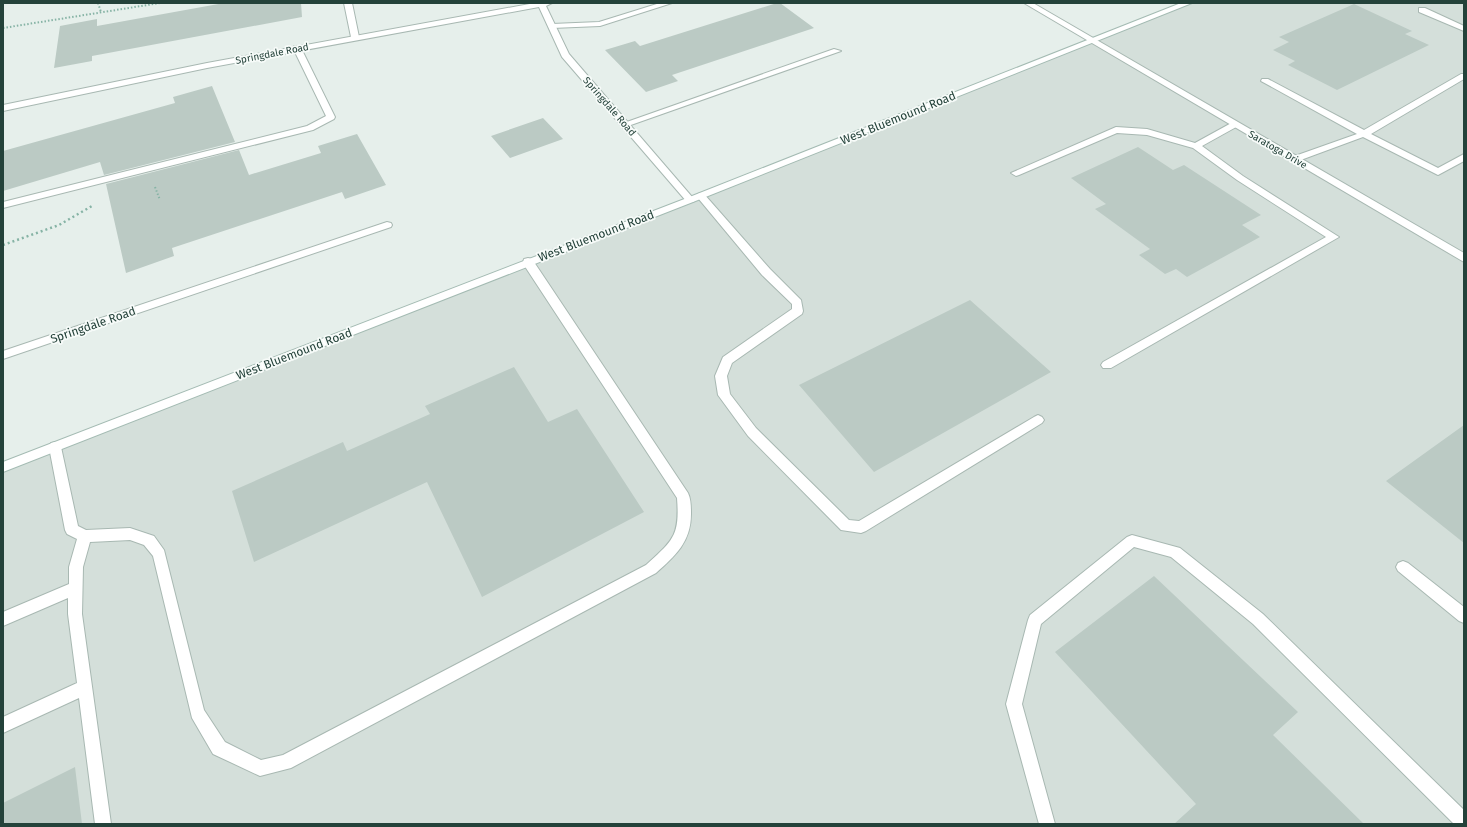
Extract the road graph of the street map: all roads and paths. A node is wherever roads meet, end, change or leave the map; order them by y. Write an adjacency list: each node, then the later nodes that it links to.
1 (98, 3): 9 (path)
2 (159, 3): 9 (path)
3 (348, 3): 13 (street)
4 (668, 3): 10 (street)
5 (1028, 3): 14 (street, Saratoga Drive)
6 (1188, 3): 14 (street, West Bluemound Road)
7 (545, 4): 10 (street, Springdale Road); 13 (street, Springdale Road)
8 (1422, 10): 12 (street)
9 (101, 12): 11 (path)
10 (552, 26): 20 (street, Springdale Road)
11 (3, 28)
12 (1464, 29)
13 (355, 37): 15 (street, Springdale Road)
14 (1092, 40): 21 (street, Saratoga Drive); 27 (street, West Bluemound Road)
15 (296, 48): 19 (street, Springdale Road); 28 (street)
16 (837, 51): 20 (street)
17 (1464, 76): 22 (street)
18 (1265, 81): 22 (street)
19 (3, 108)
20 (625, 124): 27 (street, Springdale Road)
21 (1235, 124): 23 (street); 25 (street, Saratoga Drive)
22 (1364, 134): 24 (street); 25 (street)
23 (1196, 146): 26 (street); 35 (street)
24 (1464, 157)
25 (1295, 159): 32 (street, Saratoga Drive)
26 (1016, 173)
27 (695, 198): 33 (street, West Bluemound Road); 36 (street, Springdale Road)
28 (3, 205)
29 (92, 206): 31 (path)
30 (387, 225): 34 (street, Springdale Road)
31 (3, 245)
32 (1464, 258)
33 (528, 262): 37 (street, West Bluemound Road); 39 (street)
34 (3, 355)
35 (1107, 365)
36 (1038, 420)
37 (55, 447): 38 (street, West Bluemound Road); 39 (street)
38 (3, 467)
39 (85, 536): 41 (street)
40 (1403, 566): 42 (street)
41 (76, 588): 43 (street); 44 (street)
42 (1464, 616)
43 (3, 619)
44 (85, 687): 45 (street); 47 (street)
45 (3, 725)
46 (1464, 822): 48 (street)
47 (103, 824)
48 (1047, 824)

